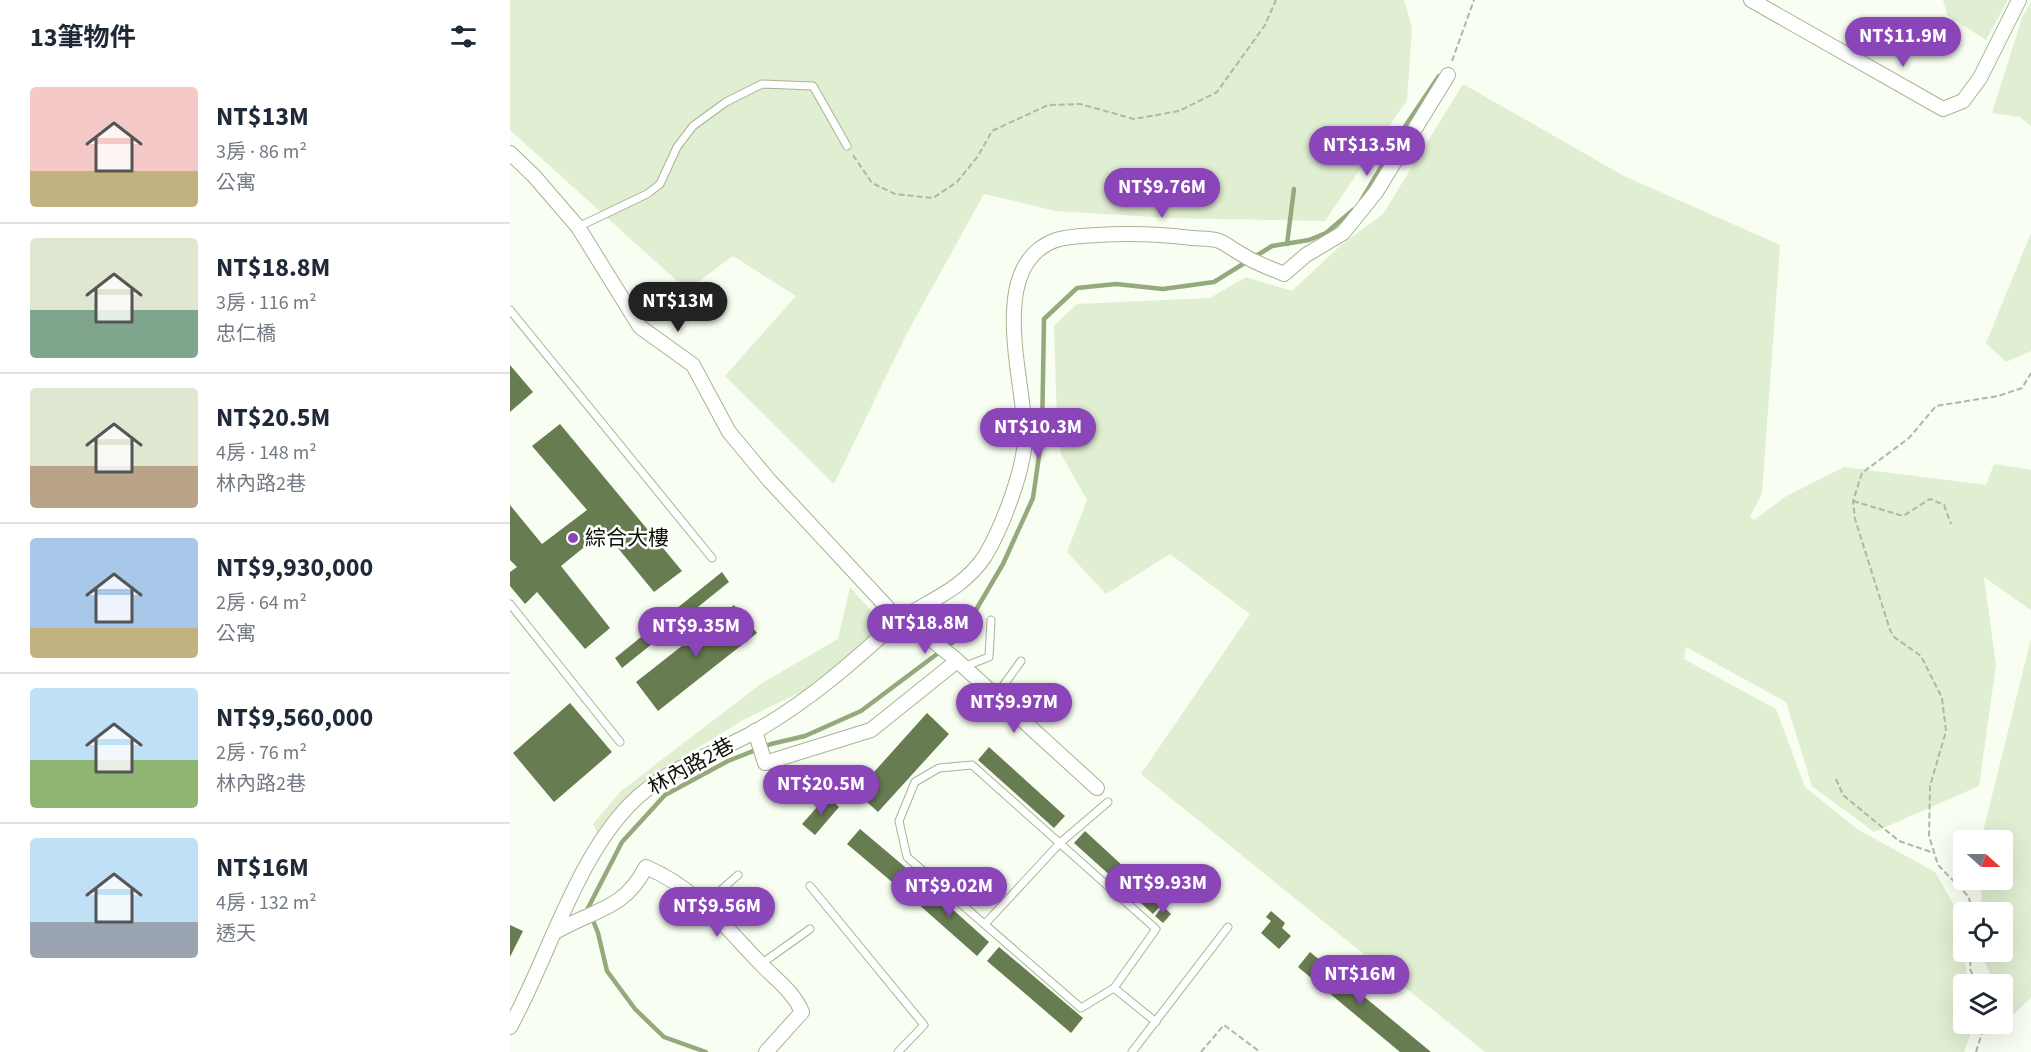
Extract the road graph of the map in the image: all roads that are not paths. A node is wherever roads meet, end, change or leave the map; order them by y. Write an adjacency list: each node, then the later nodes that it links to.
1 (1751, 0): 2 (street)
2 (2019, 0)
3 (1448, 75): 10 (street, 林內路2巷)
4 (847, 146): 6 (lane)
5 (510, 153): 6 (street)
6 (578, 227): 10 (street)
7 (510, 310): 8 (lane)
8 (712, 558)
9 (510, 604): 16 (lane)
10 (899, 620): 13 (street); 15 (street, 林內路2巷)
11 (991, 620): 13 (lane)
12 (1021, 661): 14 (lane)
13 (958, 662): 14 (street); 15 (street, 林內路2巷)
14 (995, 697): 17 (street)
15 (755, 732): 26 (street, 林內路2巷)
16 (620, 741)
17 (1097, 788)
18 (1108, 802): 19 (lane)
19 (1060, 843): 23 (lane); 23 (lane); 28 (lane)
20 (738, 875): 22 (lane)
21 (810, 886): 32 (lane)
22 (704, 905): 26 (street); 27 (street)
23 (985, 924): 28 (lane)
24 (1228, 927): 29 (lane)
25 (810, 929): 27 (lane)
26 (557, 931): 30 (street, 林內路2巷)
27 (761, 964): 31 (street)
28 (1114, 988): 29 (lane)
29 (1156, 1022): 33 (lane)
30 (510, 1027)
31 (766, 1052)
32 (898, 1052)
33 (1132, 1052)

